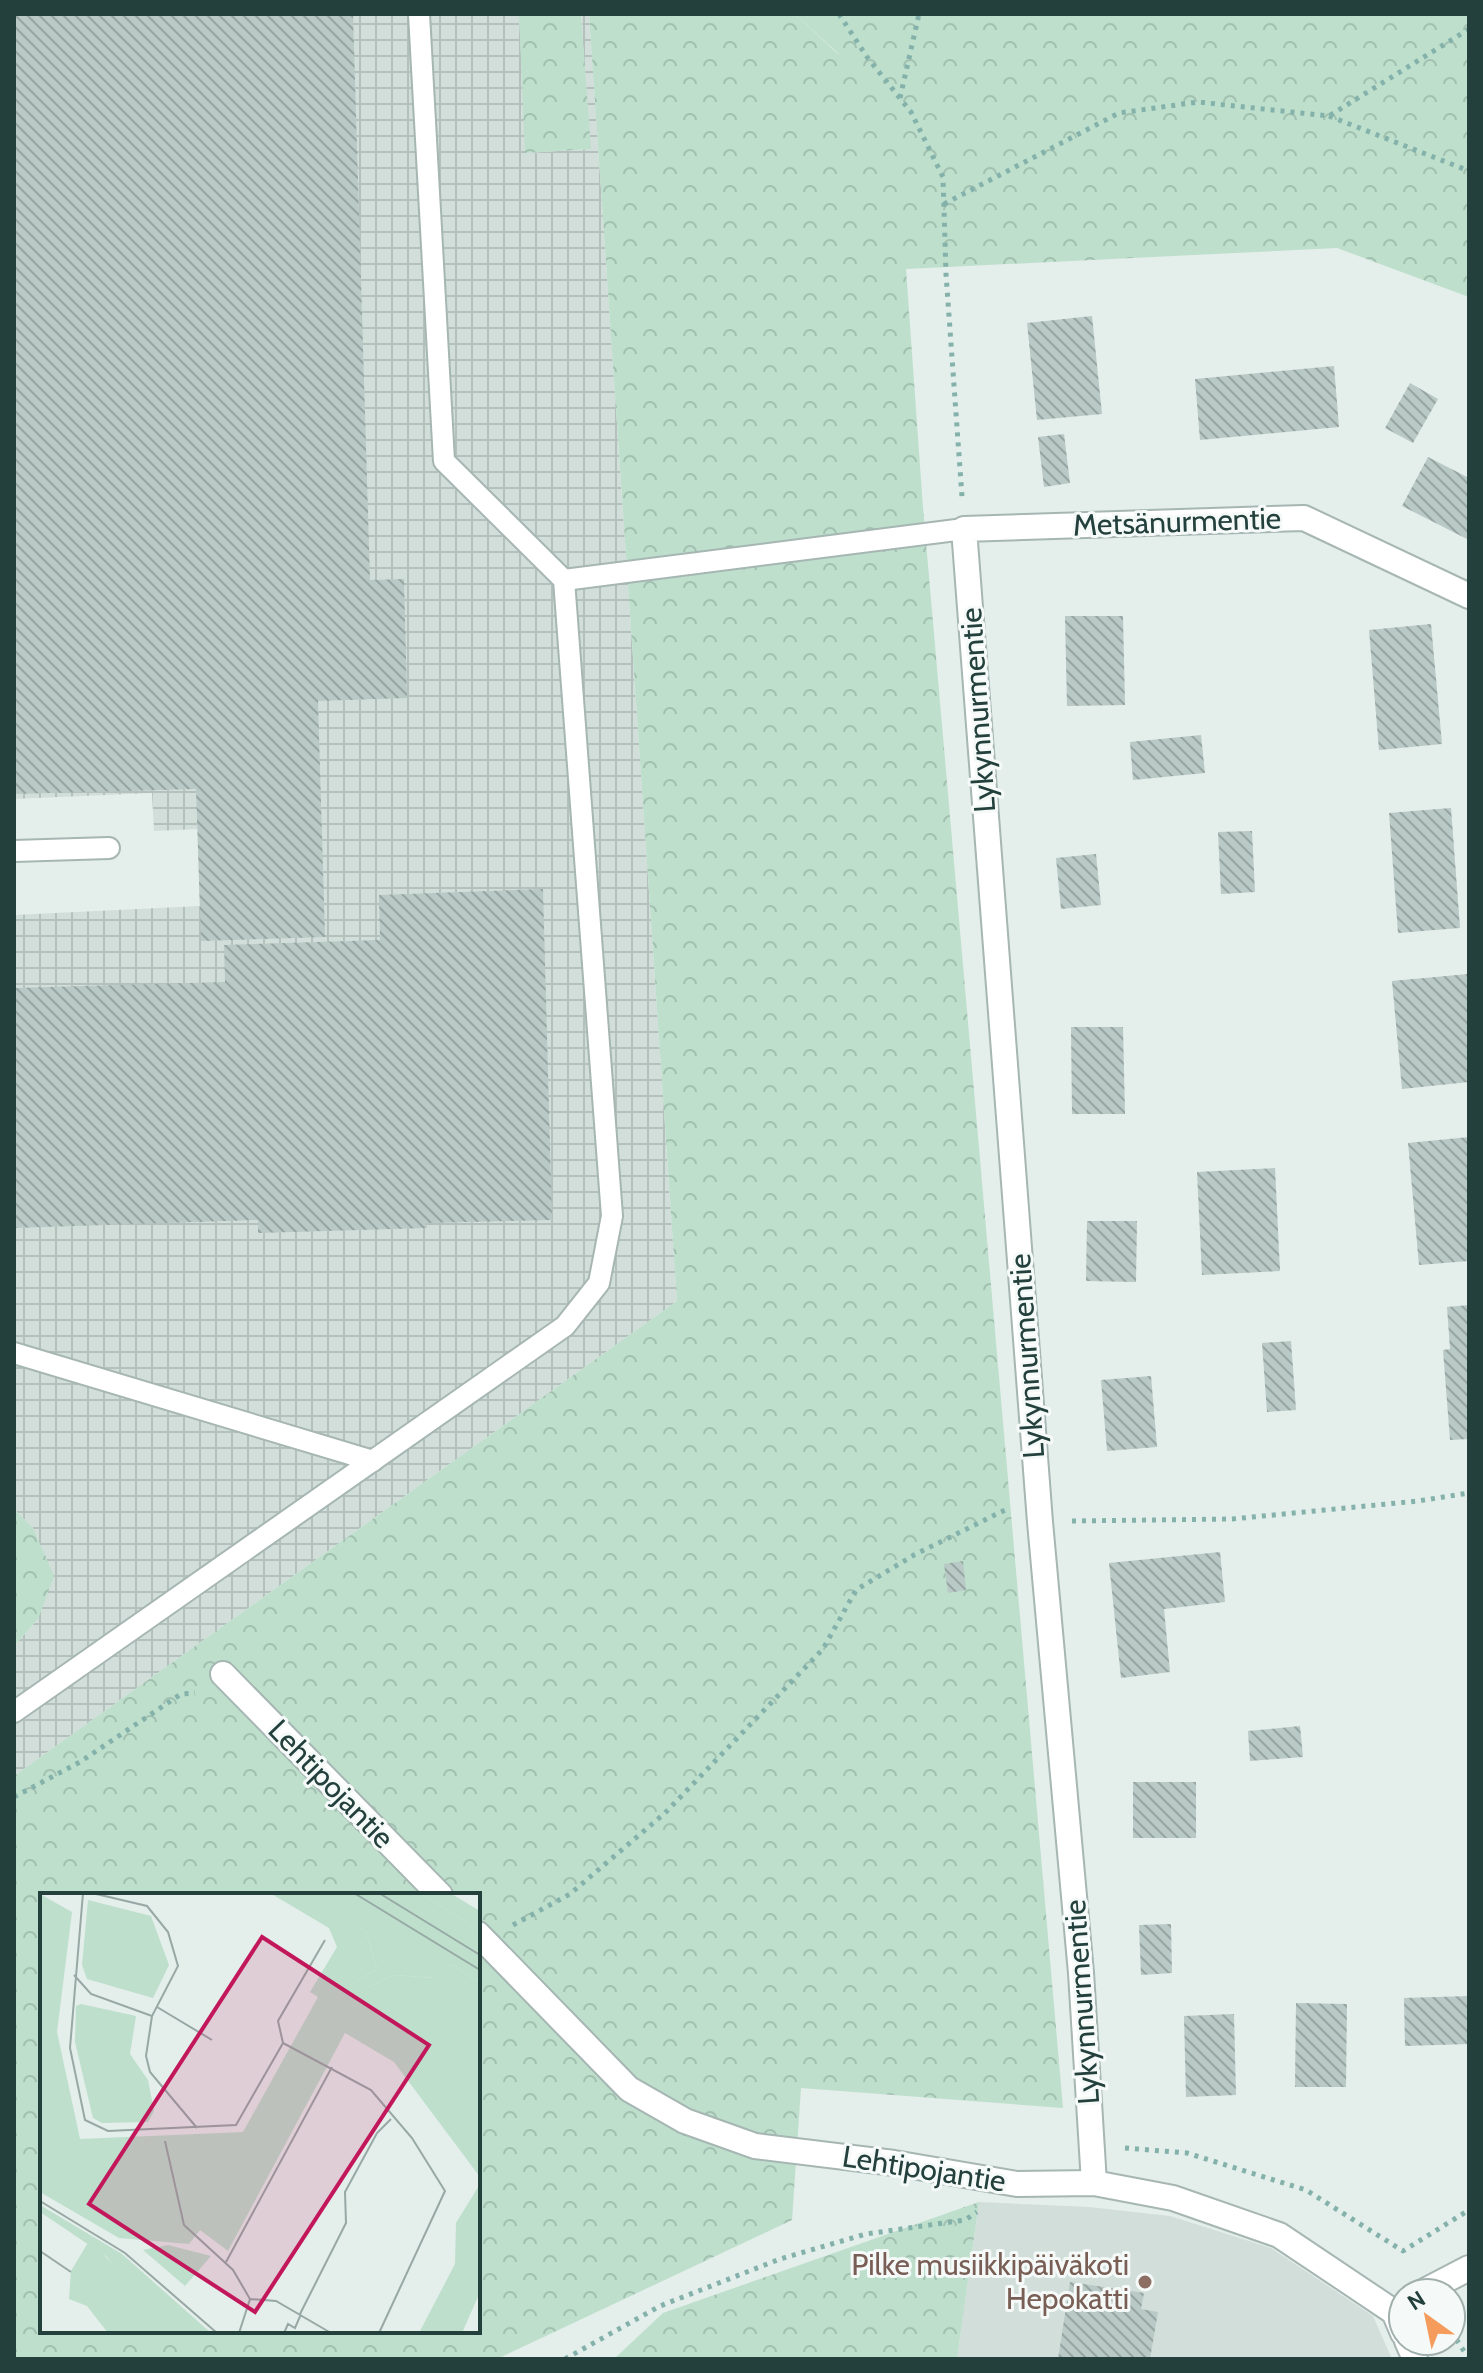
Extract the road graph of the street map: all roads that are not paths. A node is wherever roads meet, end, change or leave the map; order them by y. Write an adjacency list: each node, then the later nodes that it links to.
1 (419, 14): 3 (lane)
2 (964, 529): 3 (lane); 4 (street, Metsänurmentie); 13 (street, Lykynnurmentie)
3 (564, 580): 8 (lane)
4 (1469, 596)
5 (109, 848): 6 (lane)
6 (14, 851)
7 (14, 1353): 8 (lane)
8 (373, 1461): 10 (lane)
9 (230, 1681): 11 (street, Lehtipojantie)
10 (14, 1712)
11 (438, 1893)
12 (481, 1937): 13 (street, Lehtipojantie)
13 (1094, 2183): 14 (street, Lehtipojantie)
14 (1387, 2308)

